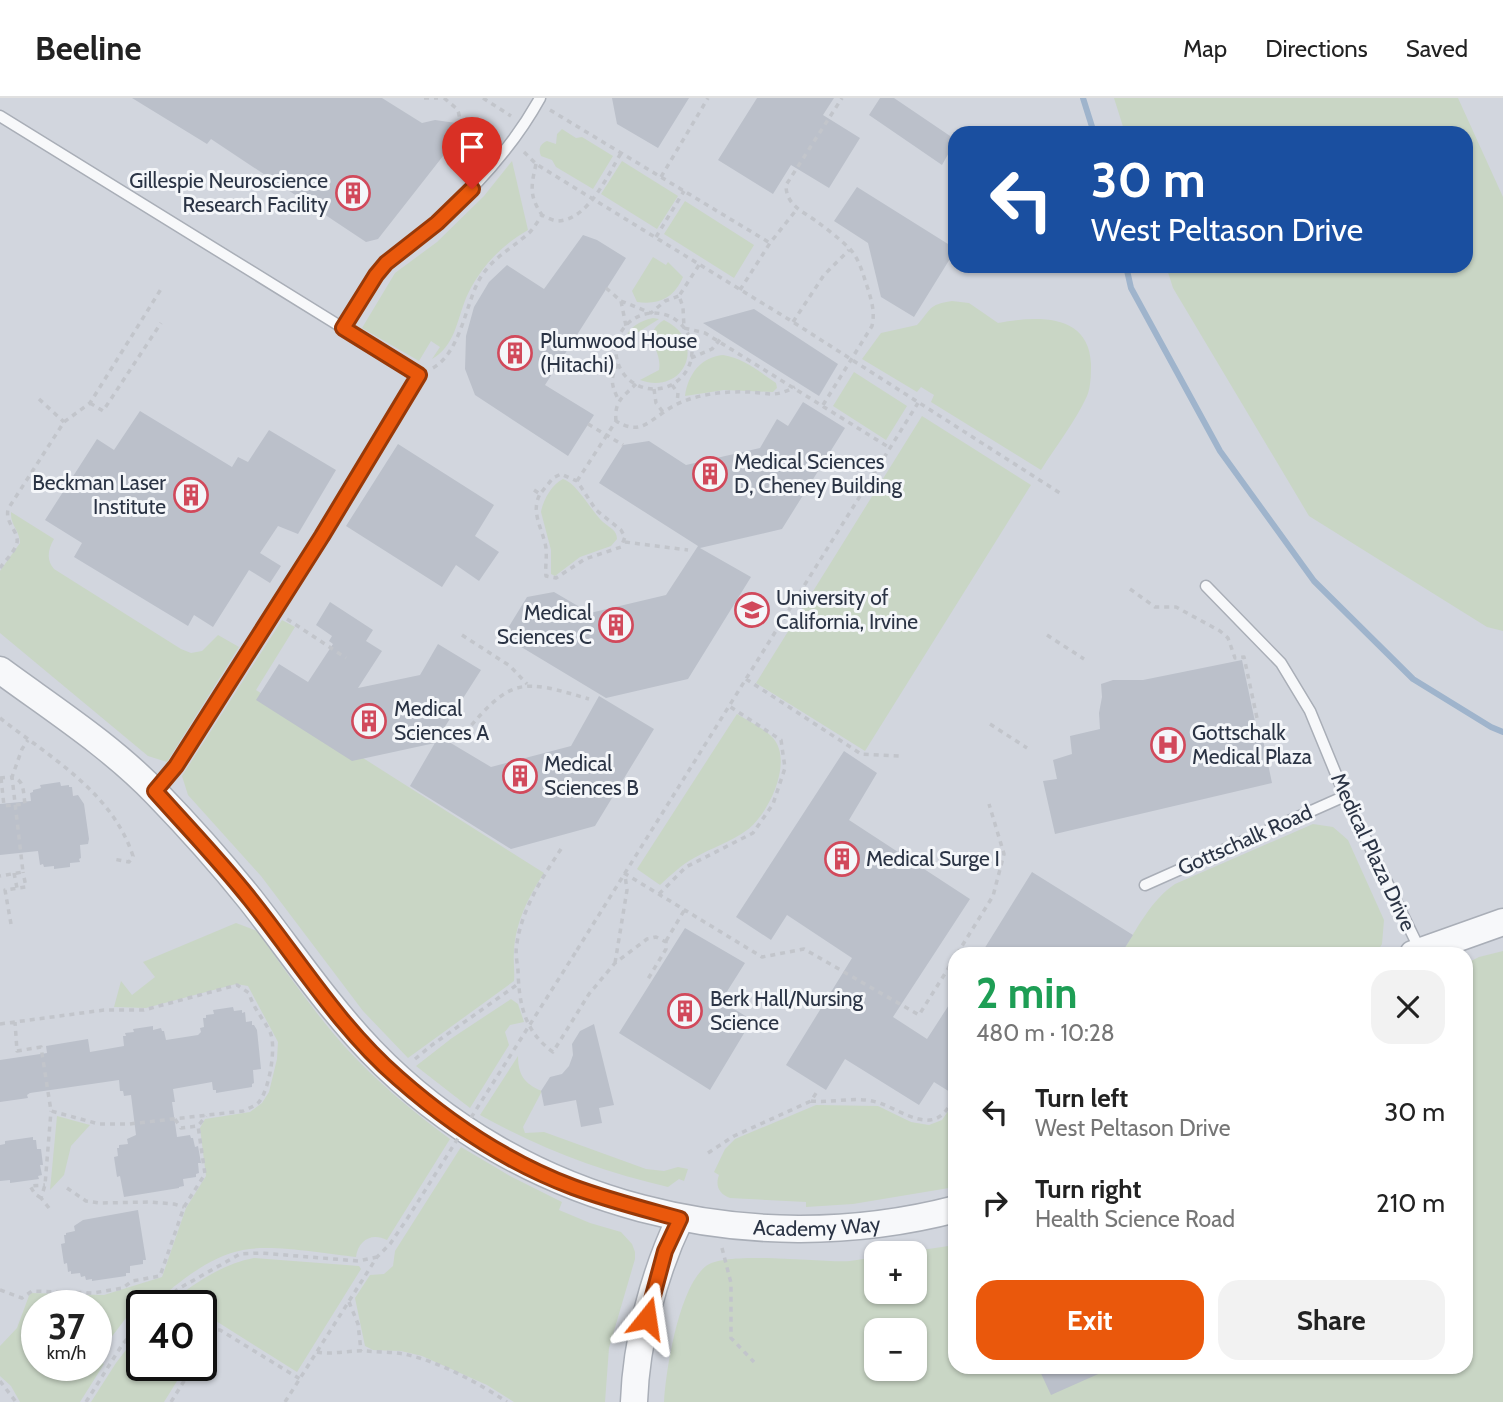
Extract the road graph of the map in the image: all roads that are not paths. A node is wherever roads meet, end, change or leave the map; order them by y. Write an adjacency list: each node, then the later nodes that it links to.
1 (540, 98): 3 (lane)
2 (0, 116): 3 (lane)
3 (343, 328): 6 (lane)
4 (1206, 586): 7 (lane, Medical Plaza Drive)
5 (0, 670): 6 (street, Academy Way)
6 (155, 791): 13 (street, Academy Way)
7 (1345, 796): 8 (lane, Gottschalk Road); 10 (lane, Medical Plaza Drive)
8 (1145, 885)
9 (1503, 922): 11 (street)
10 (1414, 947)
11 (1430, 947)
12 (948, 1211): 13 (street, Academy Way)
13 (680, 1219): 14 (street)
14 (634, 1402)

